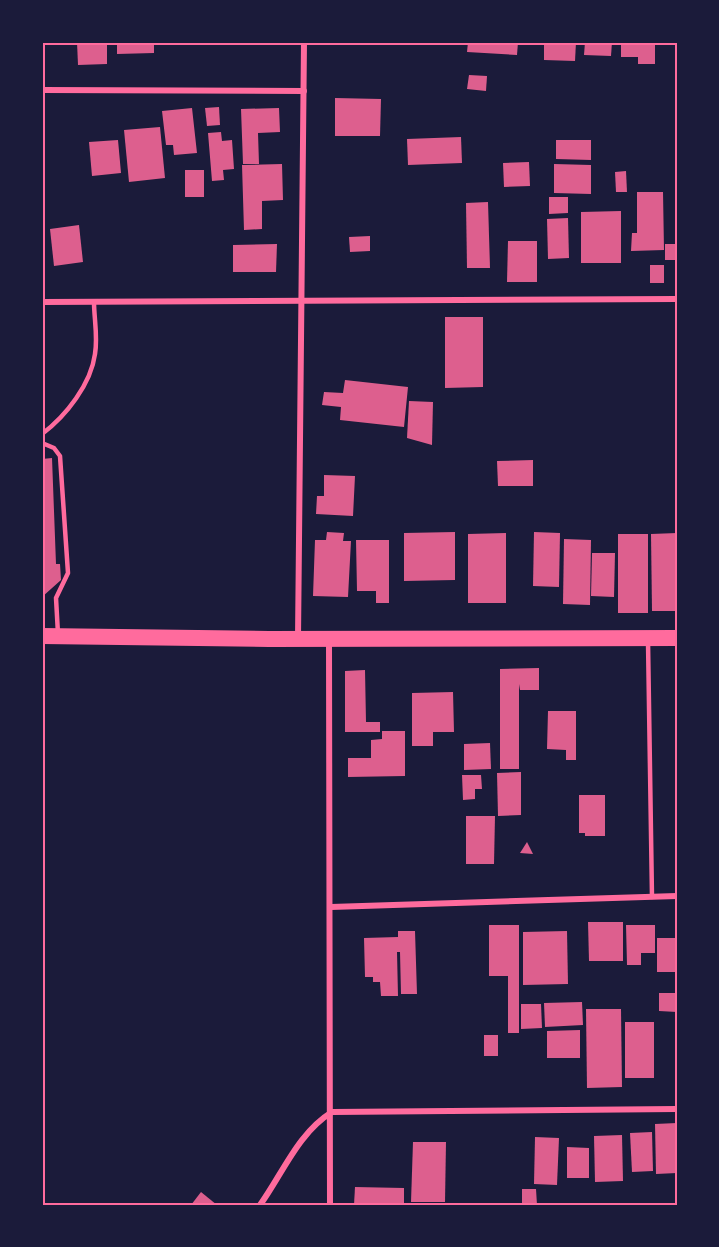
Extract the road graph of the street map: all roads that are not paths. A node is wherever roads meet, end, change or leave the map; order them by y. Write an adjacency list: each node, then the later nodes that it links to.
1 (304, 42): 3 (street)
2 (42, 90): 3 (street)
3 (304, 91): 5 (street)
4 (677, 299): 5 (street)
5 (302, 300): 7 (street); 13 (street)
6 (42, 302): 7 (street)
7 (94, 302): 8 (lane)
8 (42, 435)
9 (42, 443): 10 (lane)
10 (50, 636): 13 (highway)
11 (648, 638): 12 (highway); 14 (highway); 16 (lane)
12 (677, 638)
13 (298, 639): 14 (highway)
14 (329, 639): 17 (street)
15 (677, 896): 16 (street)
16 (652, 897): 17 (street)
17 (331, 907): 19 (street)
18 (677, 1109): 19 (street)
19 (332, 1112): 20 (street); 21 (street)
20 (260, 1205)
21 (330, 1205)

